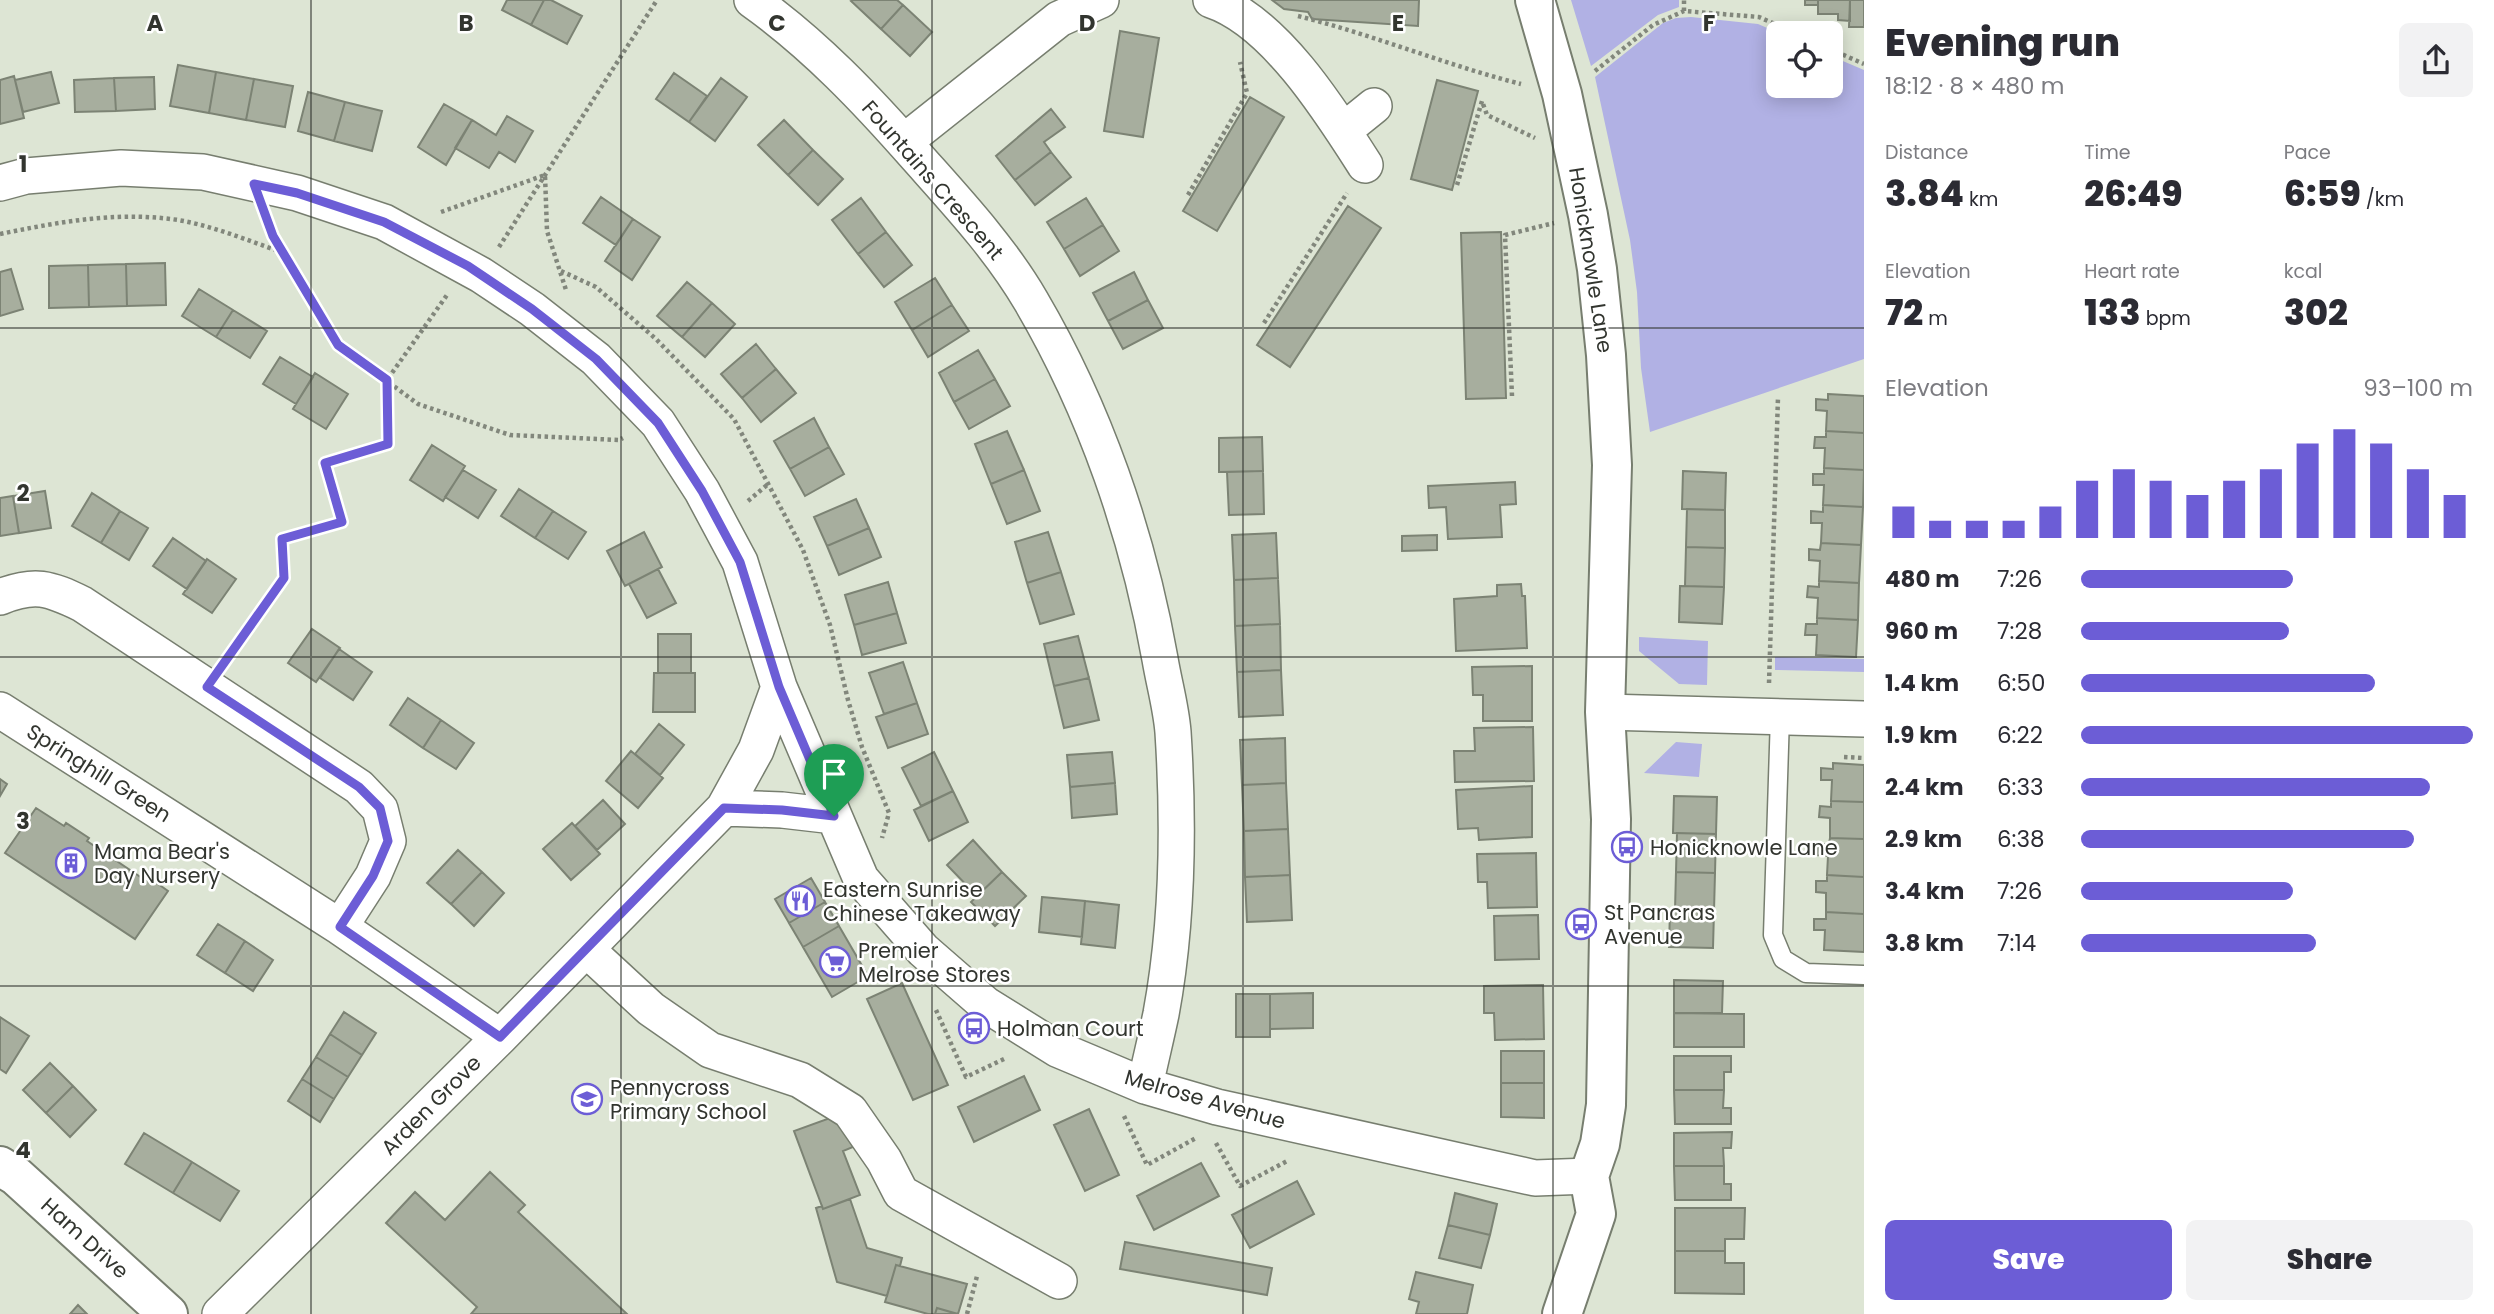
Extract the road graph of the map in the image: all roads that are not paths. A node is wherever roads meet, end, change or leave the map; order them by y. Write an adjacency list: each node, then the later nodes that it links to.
1 (752, 0): 7 (street, Fountains Crescent)
2 (1101, 0): 7 (street)
3 (1535, 0): 13 (street, Honicknowle Lane)
4 (1220, 3): 6 (street)
5 (1374, 106): 6 (street)
6 (1343, 131): 8 (street)
7 (904, 142): 22 (street, Fountains Crescent)
8 (1365, 165)
9 (0, 183): 11 (street, Melrose Avenue)
10 (0, 597): 18 (street)
11 (779, 687): 16 (street, Arden Grove); 17 (street, Melrose Avenue)
12 (0, 710): 18 (street, Springhill Green)
13 (1605, 712): 14 (street); 24 (street, Honicknowle Lane)
14 (1774, 715): 15 (street); 20 (lane)
15 (1864, 719)
16 (724, 808): 17 (street); 19 (street, Arden Grove)
17 (834, 816): 22 (street, Melrose Avenue)
18 (340, 927): 21 (street, Springhill Green)
19 (586, 949): 21 (street, Arden Grove); 25 (street)
20 (1864, 975)
21 (500, 1037): 27 (street, Arden Grove)
22 (1145, 1086): 24 (street, Melrose Avenue)
23 (0, 1166): 26 (street, Ham Drive)
24 (1589, 1176): 28 (street)
25 (1059, 1281)
26 (167, 1314)
27 (220, 1314)
28 (1562, 1314)

